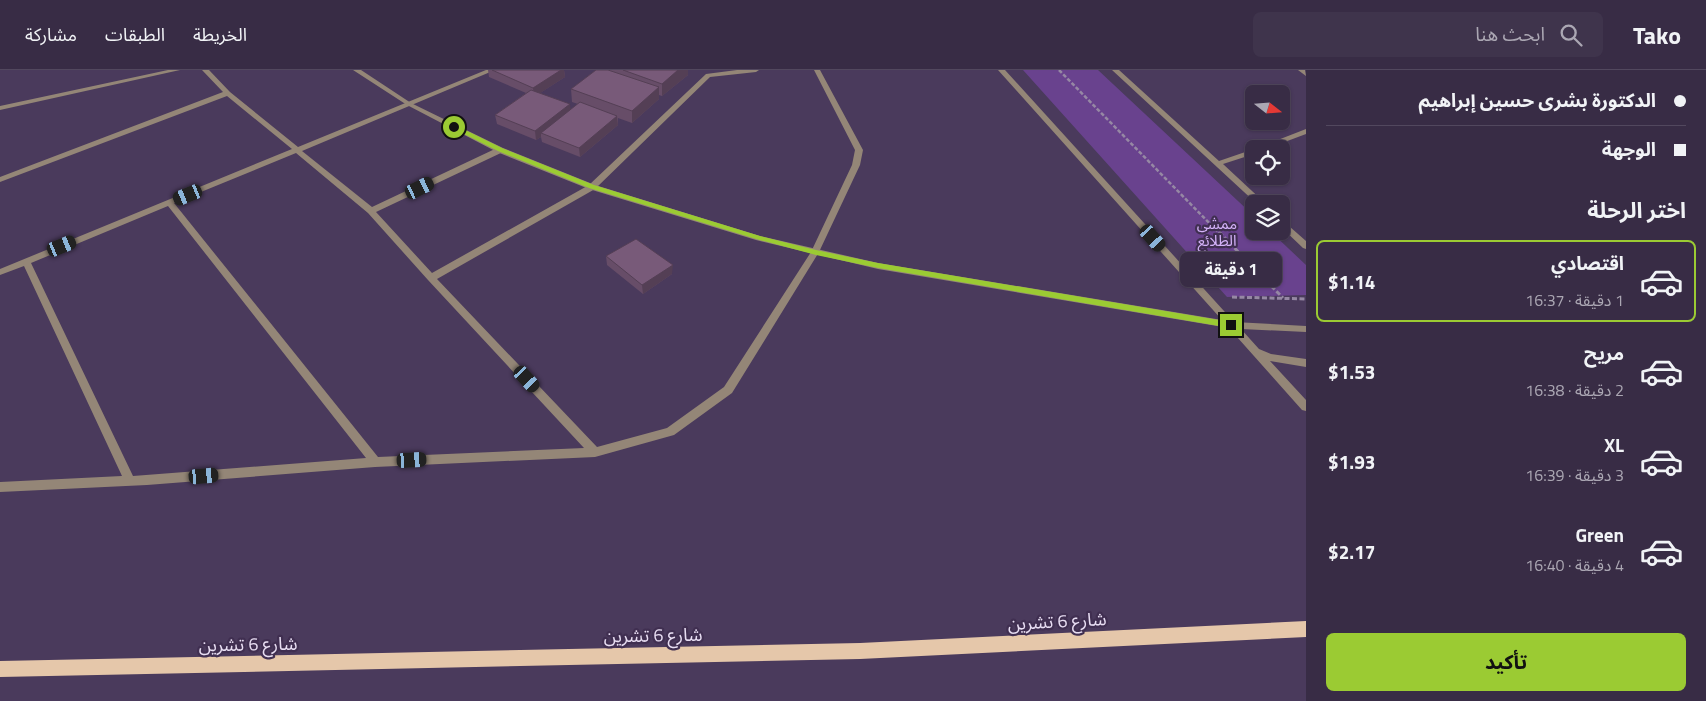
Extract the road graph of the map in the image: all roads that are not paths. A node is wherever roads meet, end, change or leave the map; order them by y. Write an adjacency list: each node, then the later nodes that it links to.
1 (178, 70): 13 (street)
2 (205, 70): 11 (street)
3 (356, 70): 12 (street)
4 (492, 70): 12 (street)
5 (756, 70): 21 (street)
6 (816, 70): 27 (street)
7 (1000, 70): 31 (street)
8 (1115, 70): 19 (street)
9 (1301, 70): 10 (street)
10 (1306, 74)
11 (228, 93): 16 (street); 20 (street)
12 (409, 104): 16 (street); 17 (street)
13 (0, 108)
14 (1306, 131): 15 (street)
15 (1282, 140)
16 (298, 150): 23 (street); 24 (street)
17 (500, 150): 21 (street); 24 (street)
18 (1245, 154): 19 (street)
19 (1219, 163): 22 (street)
20 (0, 180)
21 (592, 187): 27 (street); 30 (street)
22 (1253, 195)
23 (169, 202): 28 (street); 37 (street)
24 (371, 212): 30 (street)
25 (1290, 231): 26 (street)
26 (1306, 246)
27 (816, 252): 31 (street); 36 (street)
28 (26, 261): 29 (street); 38 (street)
29 (0, 272)
30 (431, 278): 36 (street)
31 (1231, 325): 32 (street); 33 (street)
32 (1306, 329)
33 (1255, 351): 34 (street); 35 (street)
34 (1306, 363)
35 (1306, 407)
36 (595, 452): 37 (street)
37 (375, 462): 38 (street)
38 (130, 481): 39 (street)
39 (0, 487)
40 (1306, 629): 41 (main road, شارع 6 تشرين)
41 (0, 669)

